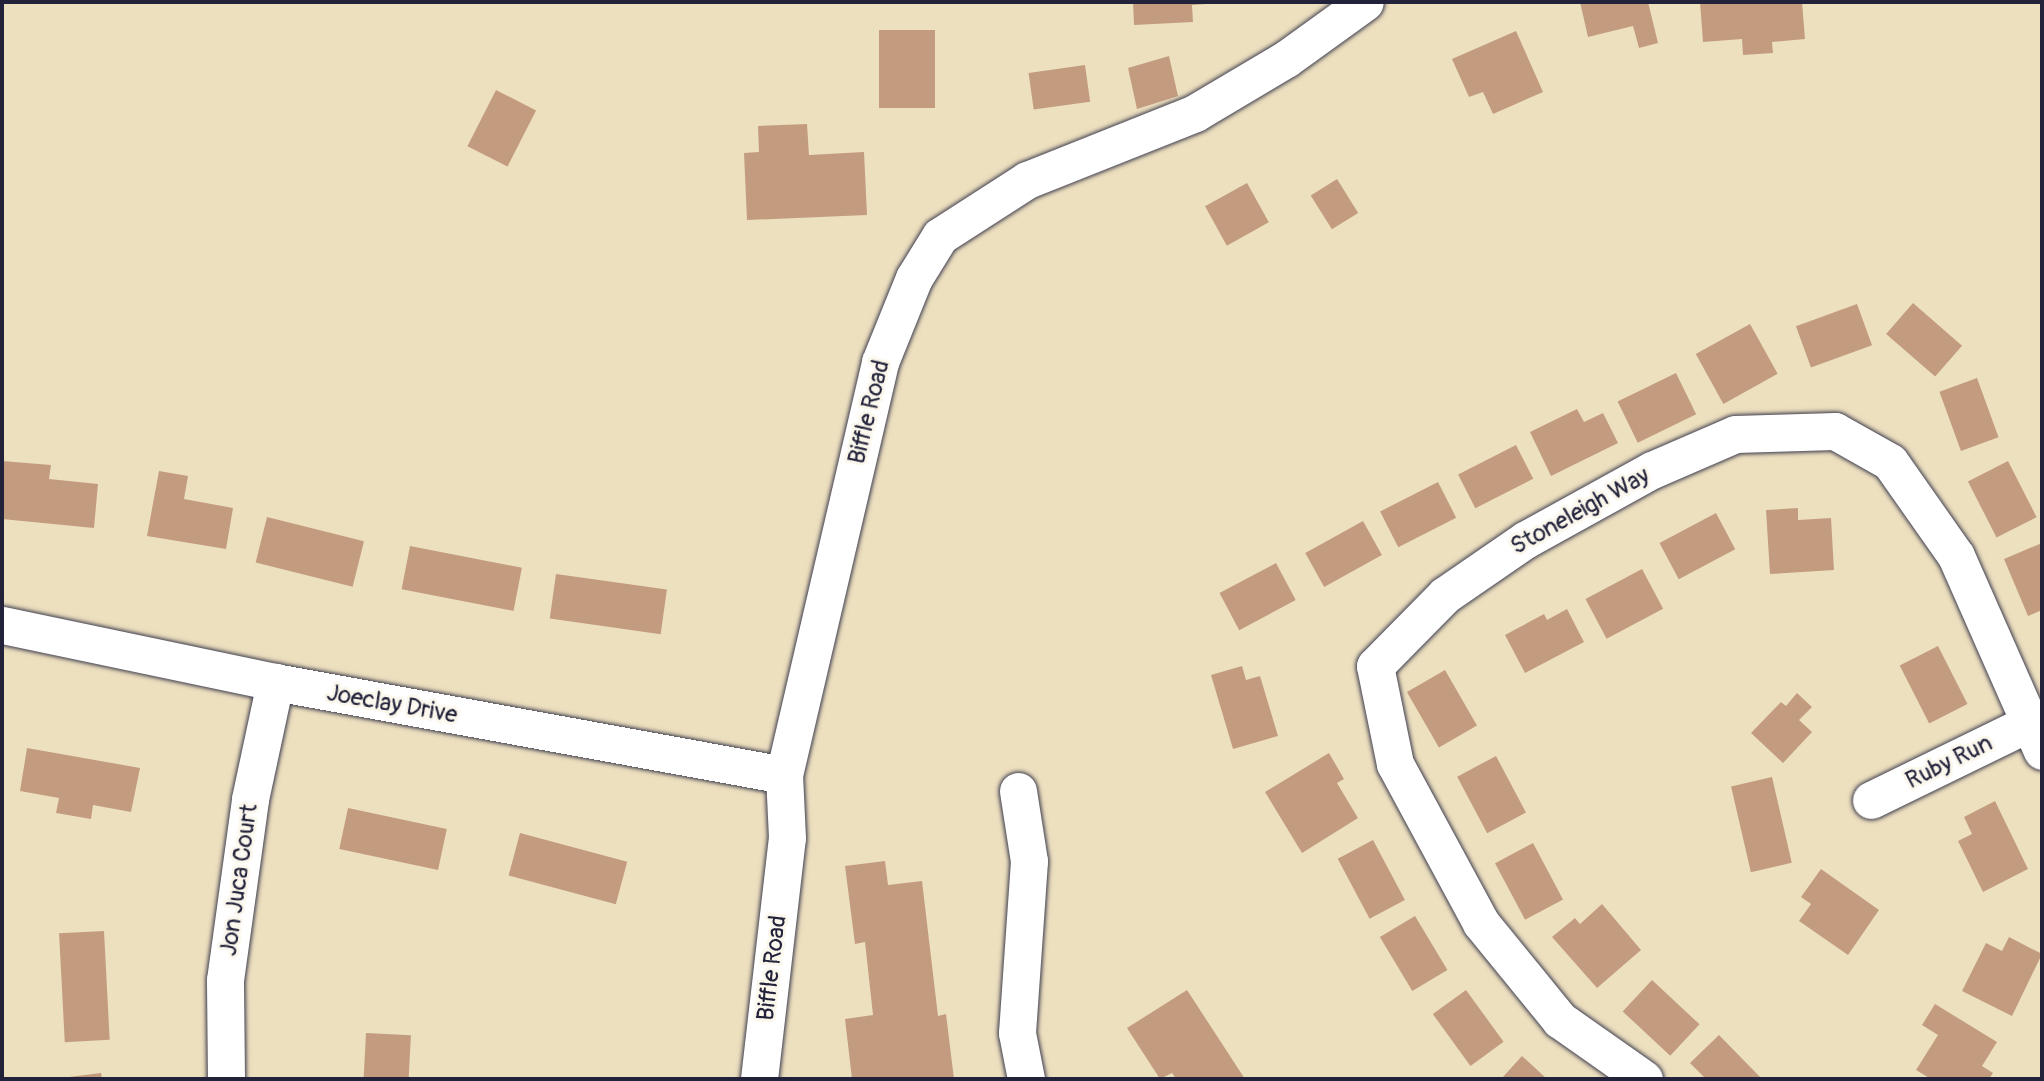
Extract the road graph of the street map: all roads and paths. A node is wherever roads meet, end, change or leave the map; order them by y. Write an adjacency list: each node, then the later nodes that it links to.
1 (1364, 2): 5 (street, Biffle Road)
2 (2, 625): 3 (street, Joeclay Drive)
3 (275, 682): 5 (street, Joeclay Drive); 8 (street, Jon Juca Court)
4 (2035, 738): 7 (street, Ruby Run); 11 (street, Stoneleigh Way)
5 (785, 775): 9 (street, Biffle Road)
6 (1018, 791): 10 (street)
7 (1871, 800)
8 (226, 1079)
9 (759, 1079)
10 (1026, 1079)
11 (1644, 1079)

